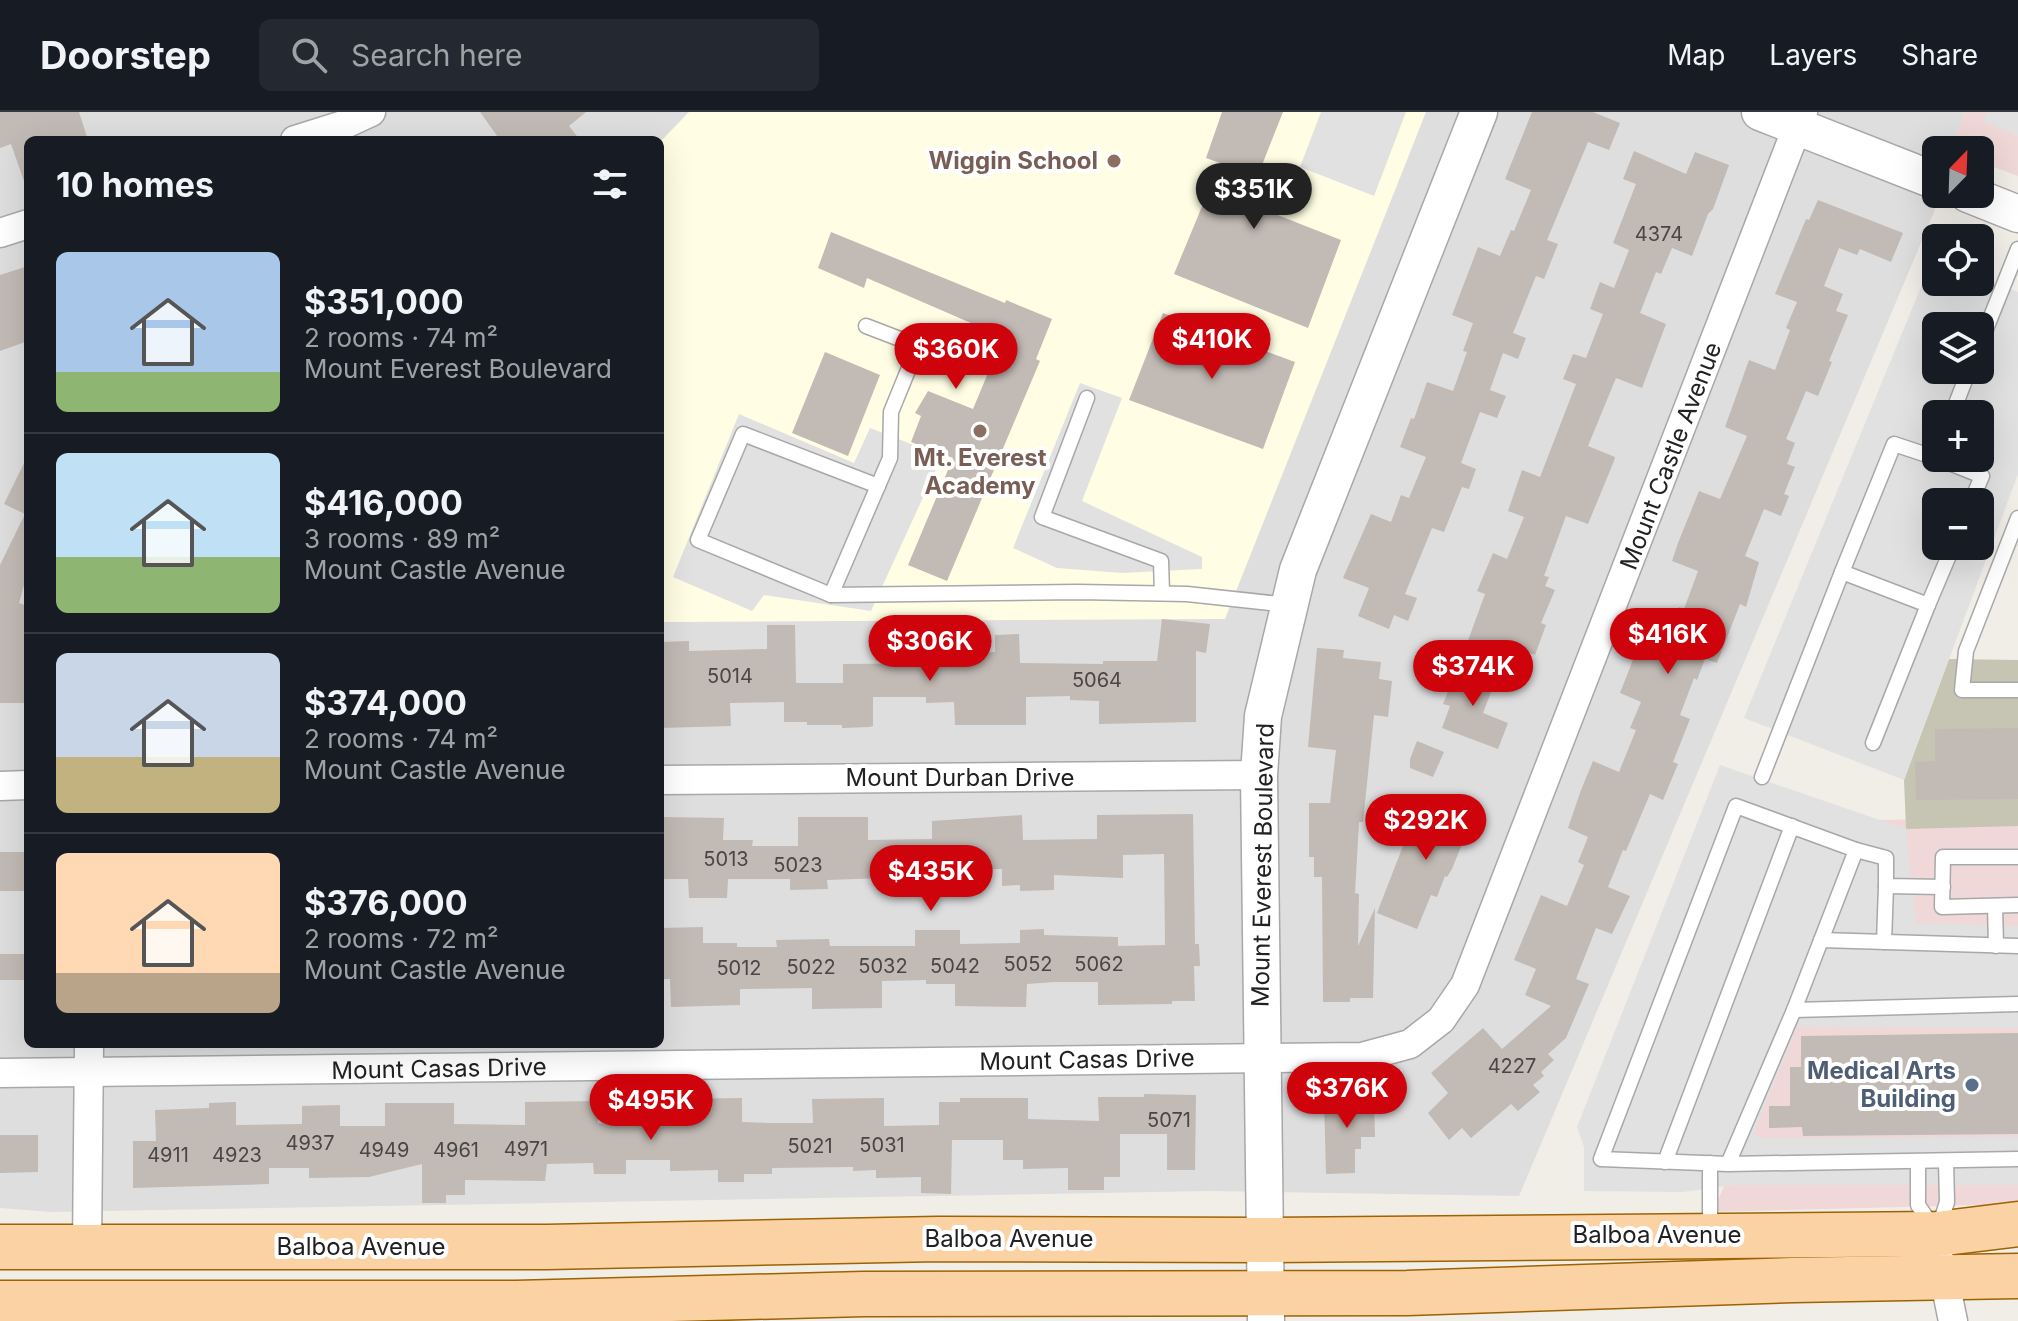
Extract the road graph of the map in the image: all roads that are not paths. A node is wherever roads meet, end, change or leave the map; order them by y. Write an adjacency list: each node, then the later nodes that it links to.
1 (371, 112): 5 (street)
2 (1479, 112): 26 (street, Mount Everest Boulevard)
3 (1760, 112): 4 (street)
4 (1800, 120): 6 (street); 49 (street, Mount Castle Avenue)
5 (308, 136)
6 (1922, 175)
7 (1994, 204): 8 (street)
8 (2018, 214)
9 (24, 225): 10 (street)
10 (0, 233)
11 (2018, 249): 12 (lane)
12 (1993, 312)
13 (866, 326): 14 (lane)
14 (918, 346): 15 (lane); 19 (lane)
15 (959, 360)
16 (1087, 398): 24 (lane)
17 (1922, 452): 23 (lane)
18 (1973, 472): 20 (lane)
19 (878, 486): 25 (lane); 25 (lane)
20 (1977, 488)
21 (2018, 518): 28 (lane)
22 (1947, 560): 27 (lane)
23 (1842, 572): 27 (lane); 31 (lane)
24 (1162, 593): 25 (lane); 26 (lane)
25 (831, 595)
26 (1289, 605): 30 (street, Mount Everest Boulevard)
27 (1928, 605): 29 (lane)
28 (2018, 690)
29 (1873, 743)
30 (1259, 775): 32 (street, Mount Durban Drive); 49 (street, Mount Everest Boulevard)
31 (1762, 777)
32 (664, 780)
33 (24, 785): 34 (street)
34 (0, 786)
35 (1792, 826): 36 (lane); 53 (lane); 53 (lane)
36 (1856, 850): 38 (lane); 42 (lane)
37 (2018, 857): 39 (lane)
38 (1886, 886): 39 (lane); 43 (lane)
39 (1943, 887): 41 (lane)
40 (2018, 905): 41 (lane)
41 (1995, 906): 44 (lane)
42 (1821, 940): 43 (lane); 47 (lane)
43 (1884, 942): 44 (lane)
44 (1996, 946): 45 (lane)
45 (2018, 946)
46 (2018, 1004): 47 (lane)
47 (1794, 1010): 57 (lane)
48 (89, 1048): 51 (street)
49 (1261, 1058): 51 (street, Mount Casas Drive); 61 (street, Mount Everest Boulevard)
50 (0, 1073): 51 (street, Mount Casas Drive)
51 (89, 1073): 63 (street)
52 (2018, 1159): 55 (lane)
53 (1665, 1162): 56 (lane)
54 (1918, 1162): 55 (lane); 57 (lane); 59 (lane)
55 (1946, 1162): 59 (lane)
56 (1710, 1163): 57 (lane); 60 (lane)
57 (1728, 1164)
58 (2018, 1224): 59 (main road, Balboa Avenue)
59 (1937, 1234): 60 (main road, Balboa Avenue); 65 (street)
60 (1710, 1235): 61 (main road, Balboa Avenue)
61 (1266, 1240): 64 (main road, Balboa Avenue); 69 (street, Mount Everest Boulevard)
62 (0, 1247): 63 (main road, Balboa Avenue)
63 (87, 1247): 64 (main road, Balboa Avenue); 67 (main road)
64 (172, 1247): 70 (main road)
65 (1943, 1276): 66 (main road, Balboa Avenue); 69 (main road, Balboa Avenue); 71 (street)
66 (2018, 1276)
67 (0, 1293)
68 (0, 1303): 70 (main road, Balboa Avenue)
69 (1266, 1307): 70 (main road, Balboa Avenue)
70 (88, 1312)
71 (1953, 1321)

